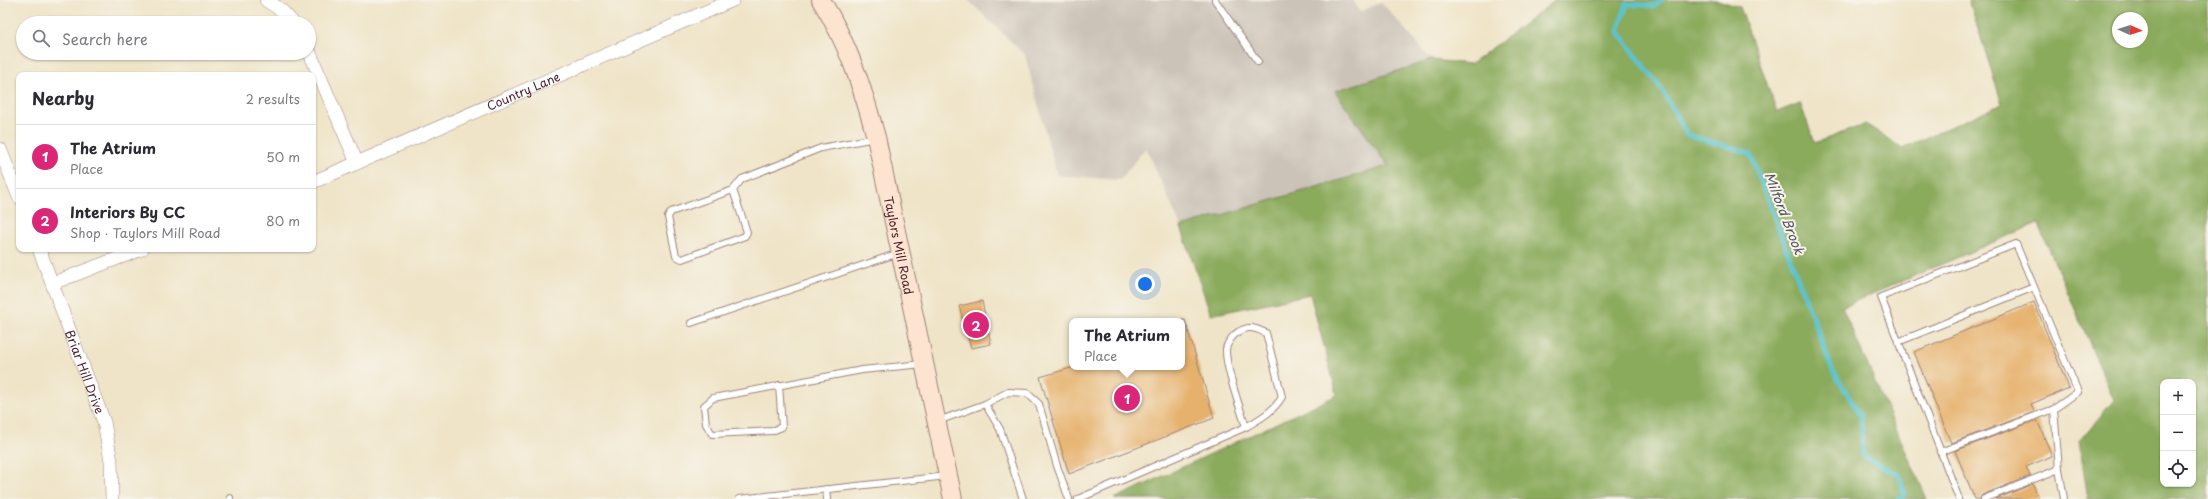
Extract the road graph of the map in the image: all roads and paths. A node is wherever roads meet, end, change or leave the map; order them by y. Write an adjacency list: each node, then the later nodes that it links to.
1 (266, 0): 5 (street)
2 (734, 0): 10 (street, Country Lane)
3 (821, 0): 8 (street, Taylors Mill Road)
4 (1215, 0): 7 (lane)
5 (287, 16)
6 (313, 60): 10 (street)
7 (1258, 62)
8 (876, 137): 13 (lane); 16 (street, Taylors Mill Road)
9 (0, 149): 12 (street)
10 (357, 163): 11 (street, Country Lane)
11 (316, 181)
12 (16, 189)
13 (733, 190): 13 (lane)
14 (40, 252): 17 (street, Briar Hill Drive)
15 (134, 252): 17 (street)
16 (901, 252): 19 (lane); 21 (street, Taylors Mill Road)
17 (53, 283): 31 (street, Briar Hill Drive)
18 (2034, 287): 20 (lane); 20 (lane); 24 (lane)
19 (691, 323)
20 (1898, 342): 27 (lane)
21 (924, 364): 22 (lane); 25 (street, Taylors Mill Road)
22 (779, 385): 22 (lane)
23 (985, 404): 25 (lane); 35 (lane); 36 (lane)
24 (2054, 409): 27 (lane); 28 (lane)
25 (937, 421): 29 (street, Taylors Mill Road)
26 (1246, 427): 26 (lane); 37 (lane)
27 (1940, 452): 38 (lane)
28 (2059, 469): 39 (lane); 40 (lane)
29 (949, 476): 30 (lane); 34 (street, Taylors Mill Road)
30 (826, 489): 32 (lane); 33 (lane)
31 (112, 499)
32 (739, 499)
33 (827, 499)
34 (953, 499)
35 (1023, 499)
36 (1069, 499)
37 (1078, 499)
38 (1959, 499)
39 (1984, 499)
40 (2064, 499)

